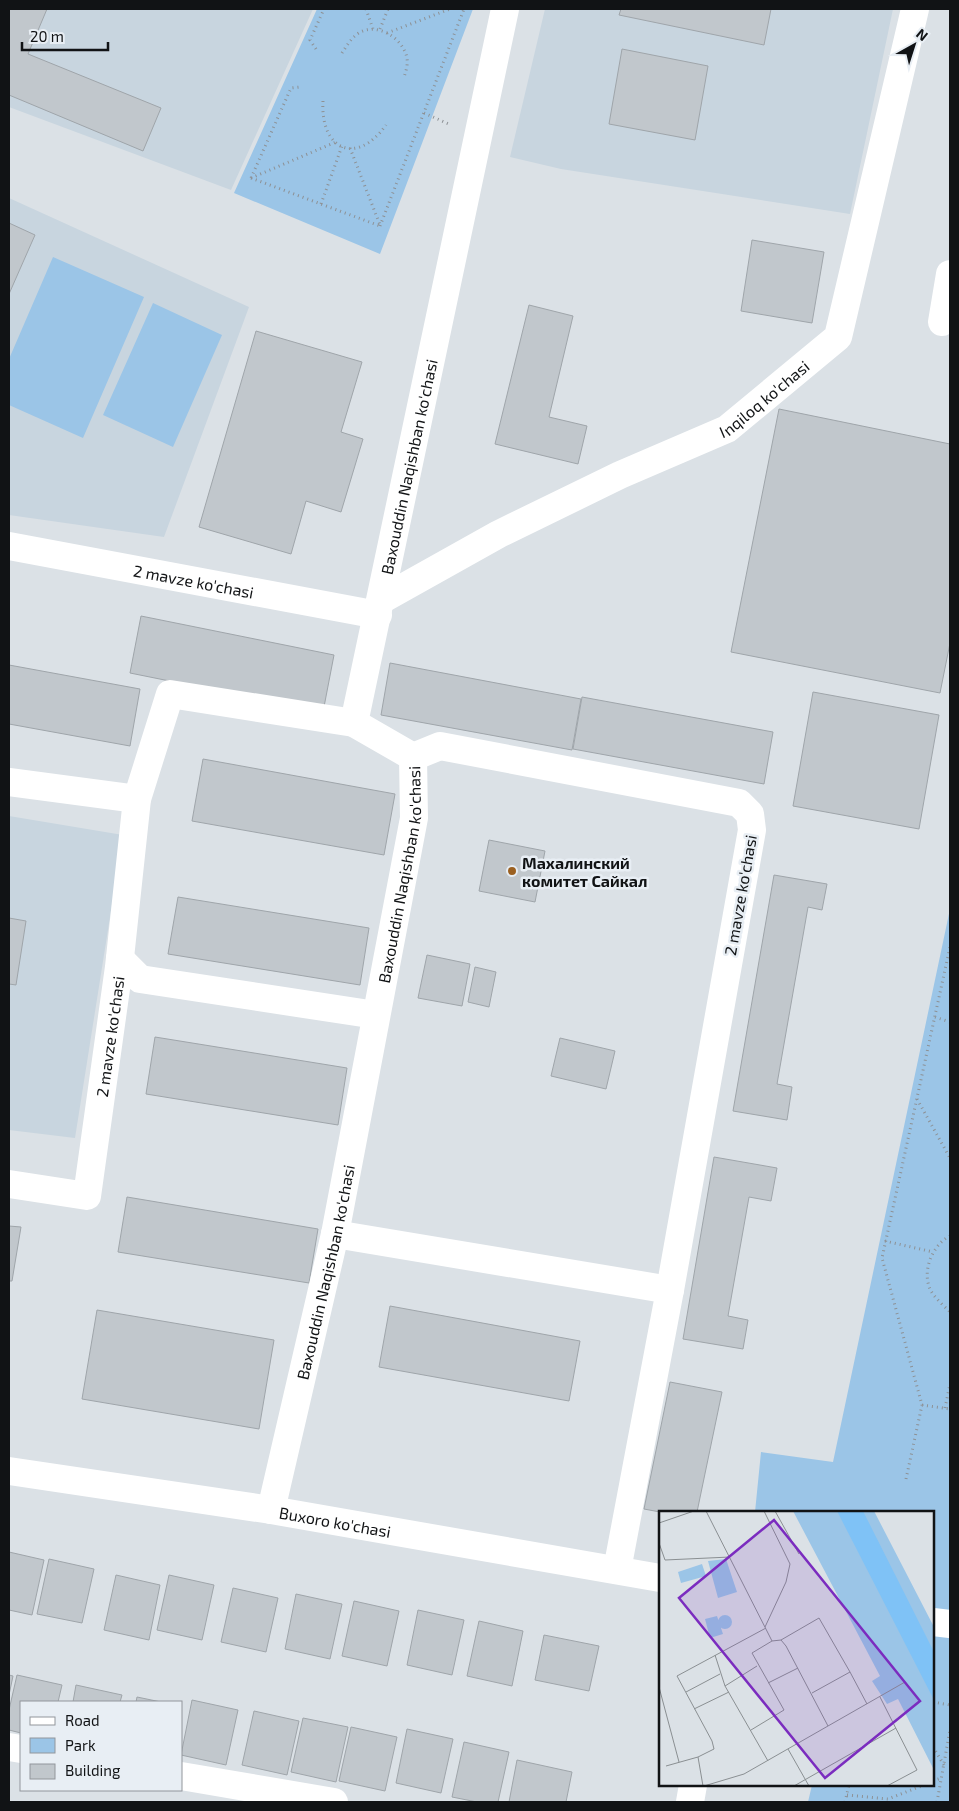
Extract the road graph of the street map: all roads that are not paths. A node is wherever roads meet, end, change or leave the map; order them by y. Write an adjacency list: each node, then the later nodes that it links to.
1 (505, 9): 6 (street, Baxouddin Naqishban ko'chasi)
2 (915, 9): 6 (street, Inqiloq ko'chasi)
3 (950, 274): 4 (street)
4 (942, 322)
5 (9, 546): 6 (street, 2 mavze ko'chasi)
6 (379, 608): 7 (street, Baxouddin Naqishban ko'chasi)
7 (354, 723): 8 (street, Baxouddin Naqishban ko'chasi); 10 (street, 2 mavze ko'chasi)
8 (413, 757): 12 (street, Baxouddin Naqishban ko'chasi); 15 (street, 2 mavze ko'chasi)
9 (9, 782): 10 (street)
10 (137, 799): 11 (street, 2 mavze ko'chasi)
11 (120, 960): 12 (street); 13 (street, 2 mavze ko'chasi)
12 (376, 1016): 14 (street, Baxouddin Naqishban ko'chasi)
13 (9, 1184)
14 (335, 1234): 15 (street); 17 (street, Baxouddin Naqishban ko'chasi)
15 (670, 1290): 18 (street, 2 mavze ko'chasi)
16 (9, 1471): 17 (street, Buxoro ko'chasi)
17 (270, 1510): 18 (street, Buxoro ko'chasi)
18 (617, 1570): 19 (street, Buxoro ko'chasi)
19 (659, 1578)
20 (934, 1622): 21 (street)
21 (950, 1624)
22 (182, 1776): 24 (street)
23 (693, 1786): 25 (street)
24 (334, 1802)
25 (690, 1802)

